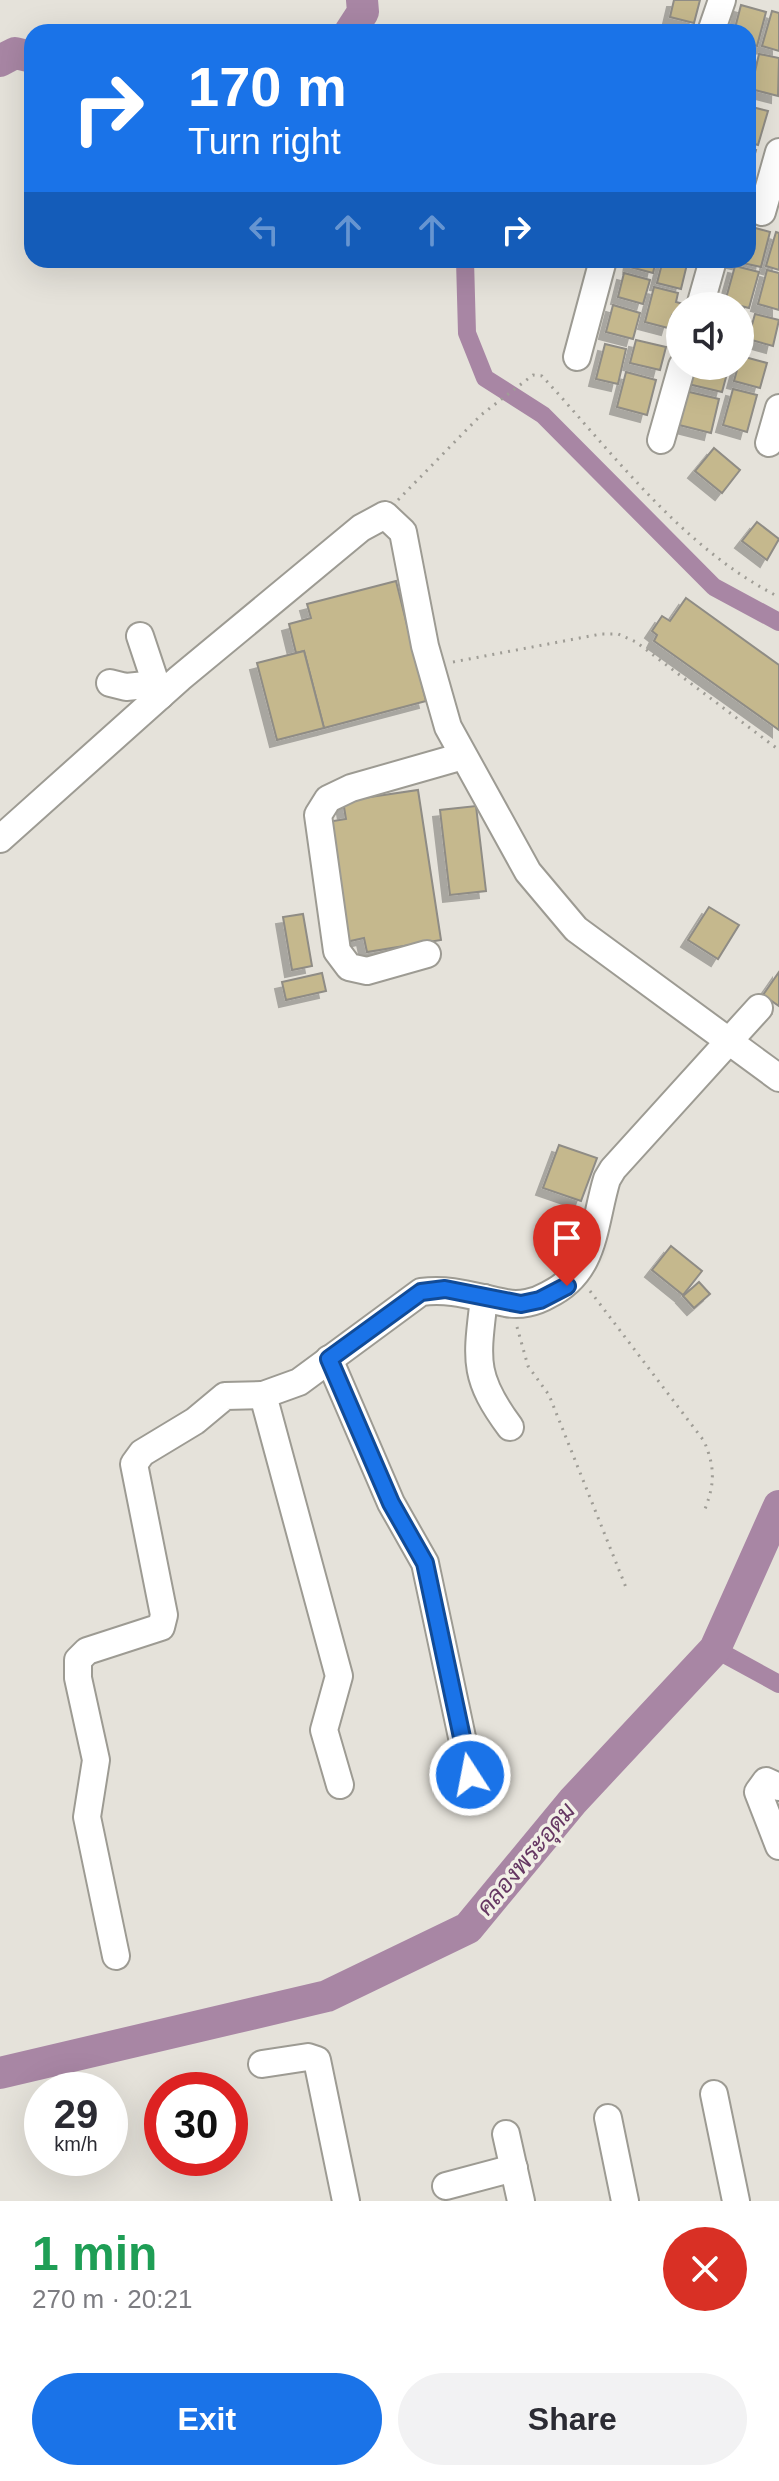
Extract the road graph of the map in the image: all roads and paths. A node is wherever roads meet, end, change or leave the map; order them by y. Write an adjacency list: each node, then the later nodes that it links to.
1 (722, 0): 2 (street)
2 (714, 24)
3 (779, 152): 4 (street)
4 (763, 212)
5 (601, 268): 8 (street)
6 (711, 268): 7 (street)
7 (704, 292)
8 (577, 357)
9 (678, 380): 11 (street)
10 (779, 408): 12 (street)
11 (661, 440)
12 (769, 443)
13 (385, 515): 14 (path); 16 (street); 18 (street)
14 (779, 597)
15 (140, 636): 18 (street)
16 (430, 666): 19 (path); 20 (street)
17 (110, 683): 18 (street)
18 (158, 690): 21 (street)
19 (779, 750)
20 (463, 756): 22 (street); 24 (street)
21 (0, 839)
22 (427, 954)
23 (759, 1008): 24 (street)
24 (728, 1042): 25 (street); 26 (street)
25 (779, 1078)
26 (578, 1275): 28 (street); 32 (path)
27 (484, 1298): 28 (street); 29 (street); 31 (street)
28 (510, 1304): 33 (path)
29 (329, 1359): 30 (street); 34 (street)
30 (263, 1395): 35 (street); 38 (street)
31 (510, 1427)
32 (705, 1509)
33 (627, 1590)
34 (470, 1775)
35 (340, 1785)
36 (779, 1787): 37 (street)
37 (779, 1846)
38 (116, 1956)
39 (262, 2064): 45 (street)
40 (714, 2094): 48 (street)
41 (608, 2118): 47 (street)
42 (506, 2134): 43 (street)
43 (514, 2168): 44 (street); 46 (street)
44 (446, 2186)
45 (346, 2201)
46 (521, 2201)
47 (625, 2201)
48 (736, 2201)

